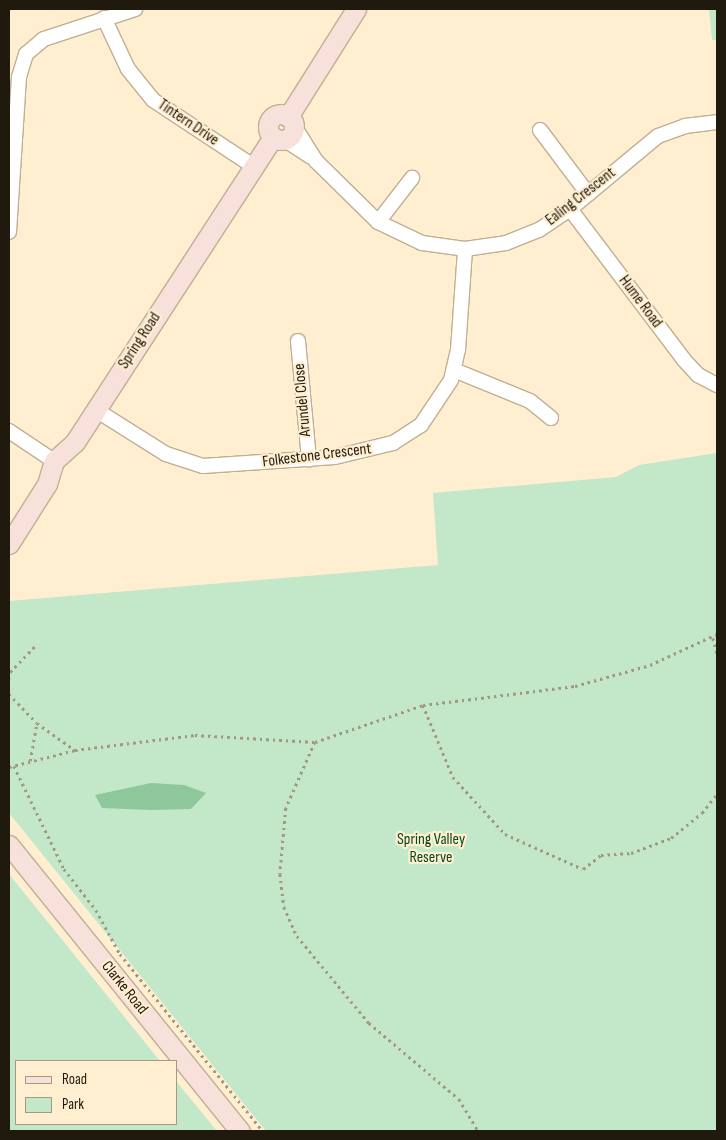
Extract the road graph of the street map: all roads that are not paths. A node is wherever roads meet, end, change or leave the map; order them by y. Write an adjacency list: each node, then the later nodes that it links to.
1 (134, 9): 3 (street)
2 (356, 9): 5 (street, Spring Road)
3 (104, 18): 7 (street, Tintern Drive); 12 (street)
4 (717, 122): 9 (street, Ealing Crescent)
5 (285, 130): 7 (street, Spring Road); 11 (street, Ealing Crescent)
6 (540, 130): 9 (street)
7 (253, 166): 17 (street, Spring Road)
8 (412, 178): 11 (street)
9 (588, 194): 10 (street, Ealing Crescent)
10 (570, 209): 13 (street, Ealing Crescent); 16 (street, Hume Road)
11 (378, 222): 13 (street, Ealing Crescent)
12 (9, 232)
13 (465, 249): 15 (street, Folkestone Crescent)
14 (298, 341): 20 (street, Arundel Close)
15 (454, 370): 18 (street); 20 (street, Folkestone Crescent)
16 (717, 385)
17 (96, 410): 20 (street, Folkestone Crescent); 21 (street, Spring Road)
18 (551, 418)
19 (9, 431): 21 (street)
20 (308, 460)
21 (54, 461): 22 (street)
22 (9, 544)
23 (9, 845): 24 (street, Clarke Road)
24 (240, 1131)

